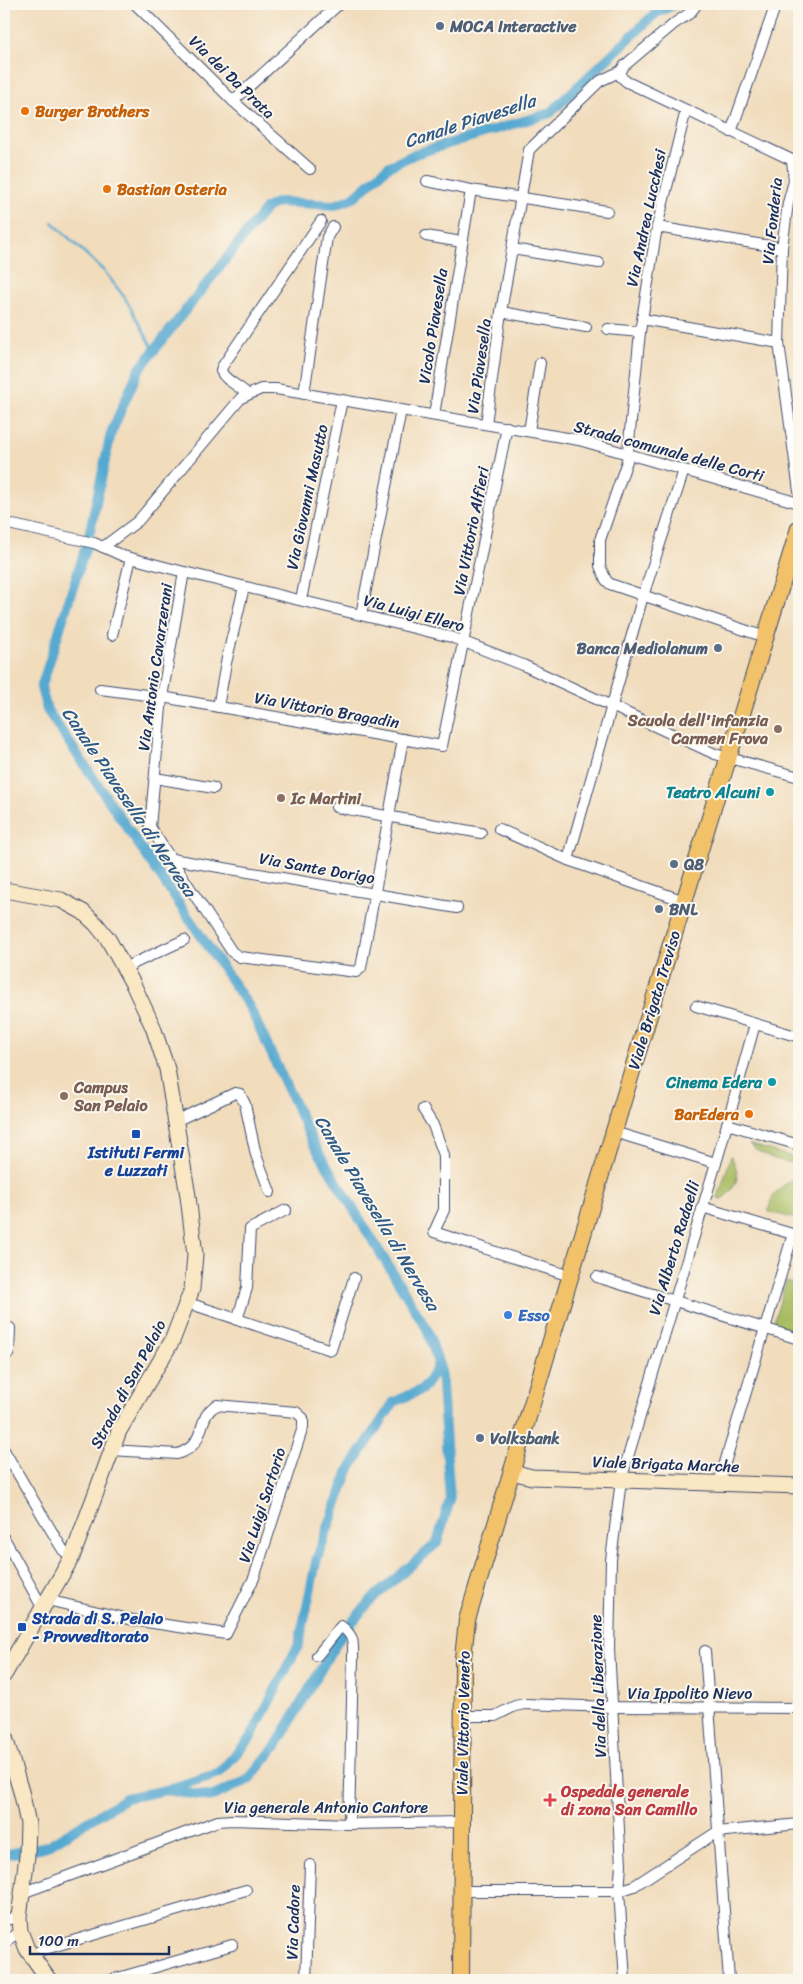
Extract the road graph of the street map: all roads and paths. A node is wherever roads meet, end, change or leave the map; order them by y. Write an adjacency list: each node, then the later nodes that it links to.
1 (135, 4): 6 (street, Via dei Da Prata)
2 (339, 4): 6 (street)
3 (697, 4): 5 (street)
4 (776, 4): 8 (street)
5 (621, 71): 7 (street, Via Fonderia); 13 (street, Via Piavesella)
6 (233, 102): 10 (street, Via dei Da Prata)
7 (686, 110): 8 (street, Via Fonderia); 17 (street, Via Andrea Lucchesi)
8 (731, 132): 9 (street, Via Fonderia)
9 (795, 159): 20 (street, Via Fonderia)
10 (310, 169)
11 (427, 181): 12 (street)
12 (471, 190): 13 (street); 19 (street, Vicolo Piavesella)
13 (521, 197): 14 (street); 21 (street, Via Piavesella)
14 (607, 211)
15 (321, 221): 30 (street)
16 (333, 227): 31 (street)
17 (656, 227): 20 (street); 24 (street, Via Andrea Lucchesi)
18 (426, 236): 19 (street)
19 (462, 242): 34 (street, Vicolo Piavesella)
20 (782, 248): 28 (street, Via Fonderia)
21 (512, 249): 22 (street); 23 (street, Via Piavesella)
22 (599, 263)
23 (501, 312): 25 (street, Via Piavesella); 35 (street, Via Piavesella)
24 (642, 319): 27 (street, Via Andrea Lucchesi); 28 (street)
25 (586, 326)
26 (608, 328): 27 (street)
27 (640, 332): 38 (street, Via Andrea Lucchesi)
28 (779, 343): 40 (street, Via Fonderia)
29 (540, 363): 37 (street)
30 (247, 394): 31 (street, Strada comunale delle Corti); 44 (street)
31 (304, 394): 32 (street, Strada comunale delle Corti)
32 (342, 400): 33 (street, Strada comunale delle Corti); 49 (street, Via Giovanni Masutto)
33 (402, 410): 34 (street, Strada comunale delle Corti); 50 (street)
34 (434, 415): 35 (street, Strada comunale delle Corti)
35 (486, 424): 36 (street, Strada comunale delle Corti)
36 (507, 427): 37 (street, Strada comunale delle Corti); 53 (street, Via Vittorio Alfieri)
37 (529, 431): 38 (street, Strada comunale delle Corti)
38 (628, 454): 39 (street, Strada comunale delle Corti); 48 (street, Via Andrea Lucchesi)
39 (684, 470): 41 (street, Strada comunale delle Corti); 48 (street)
40 (799, 491)
41 (799, 503)
42 (4, 523): 44 (street, Via Luigi Ellero)
43 (799, 528): 52 (main road, Viale Brigata Treviso)
44 (99, 545): 45 (street, Via Luigi Ellero)
45 (131, 558): 46 (street, Via Luigi Ellero); 51 (street)
46 (184, 572): 47 (street, Via Luigi Ellero); 55 (street, Via Antonio Cavarzerani)
47 (244, 587): 49 (street, Via Luigi Ellero); 57 (street)
48 (643, 596): 52 (street, Via Andrea Lucchesi); 56 (street)
49 (301, 600): 50 (street, Via Luigi Ellero)
50 (362, 615): 53 (street, Via Luigi Ellero)
51 (112, 636)
52 (765, 637): 59 (main road, Viale Brigata Treviso)
53 (465, 642): 56 (street, Via Luigi Ellero); 58 (street, Via Vittorio Bragadin)
54 (100, 689): 55 (street, Via Vittorio Bragadin)
55 (162, 697): 57 (street, Via Vittorio Bragadin); 61 (street, Via Antonio Cavarzerani)
56 (611, 706): 59 (street, Via Luigi Ellero); 68 (street)
57 (218, 707): 58 (street, Via Vittorio Bragadin)
58 (403, 739): 64 (street, Via Antonio Cavarzerani)
59 (728, 758): 60 (street, Via Luigi Ellero); 71 (main road, Viale Brigata Treviso)
60 (799, 777)
61 (155, 778): 62 (street); 67 (street, Via Antonio Cavarzerani)
62 (214, 788)
63 (336, 808): 64 (street)
64 (388, 817): 66 (street); 70 (street, Via Antonio Cavarzerani)
65 (499, 829): 68 (street)
66 (480, 833)
67 (172, 859): 70 (street, Via Sante Dorigo); 70 (street, Via Antonio Cavarzerani)
68 (568, 860): 71 (street)
69 (4, 890): 74 (street, Strada di San Pelaio)
70 (373, 893): 72 (street, Via Sante Dorigo)
71 (684, 901): 81 (main road, Viale Brigata Treviso)
72 (457, 908)
73 (184, 940): 74 (street)
74 (124, 968): 79 (street, Strada di San Pelaio)
75 (696, 1006): 76 (street)
76 (755, 1024): 77 (street); 80 (street, Via Alberto Radaelli)
77 (799, 1036)
78 (423, 1109): 88 (street)
79 (176, 1119): 84 (street); 92 (street, Strada di San Pelaio)
80 (727, 1124): 82 (street); 83 (street, Via Alberto Radaelli)
81 (614, 1132): 83 (street); 88 (main road, Viale Brigata Treviso)
82 (799, 1145)
83 (716, 1163): 85 (street, Via Alberto Radaelli)
84 (270, 1192)
85 (702, 1207): 87 (street); 91 (street, Via Alberto Radaelli)
86 (286, 1210): 93 (street)
87 (796, 1235): 95 (street)
88 (570, 1276): 100 (main road, Viale Brigata Treviso)
89 (597, 1277): 91 (street)
90 (354, 1278): 93 (street)
91 (674, 1300): 95 (street); 103 (street, Via Alberto Radaelli)
92 (188, 1303): 93 (street); 99 (street, Strada di San Pelaio)
93 (237, 1320)
94 (4, 1328): 97 (street)
95 (765, 1328): 96 (street); 104 (street)
96 (799, 1338)
97 (4, 1353)
98 (4, 1450): 107 (street)
99 (111, 1450): 107 (street, Strada di San Pelaio); 108 (street, Via Luigi Sartorio)
100 (518, 1450): 101 (main road, Viale Brigata Treviso); 102 (street)
101 (512, 1472): 102 (street, Viale Brigata Marche); 115 (main road, Viale Vittorio Veneto)
102 (532, 1477): 103 (street, Viale Brigata Marche)
103 (621, 1480): 104 (street, Viale Brigata Marche); 112 (street, Via della Liberazione)
104 (719, 1484): 105 (street, Viale Brigata Marche)
105 (799, 1486)
106 (4, 1538): 108 (street)
107 (72, 1557): 108 (street, Strada di San Pelaio)
108 (44, 1603): 111 (street, Strada di San Pelaio)
109 (705, 1651): 113 (street)
110 (317, 1656): 118 (street)
111 (4, 1674)
112 (613, 1707): 113 (street, Via Ippolito Nievo); 115 (street, Via Ippolito Nievo); 124 (street, Via della Liberazione)
113 (708, 1708): 114 (street, Via Ippolito Nievo); 120 (street)
114 (799, 1708)
115 (463, 1716): 117 (main road, Viale Vittorio Veneto)
116 (4, 1734): 125 (street)
117 (462, 1822): 118 (street, Via generale Antonio Cantore); 123 (main road, Viale Vittorio Veneto)
118 (349, 1824): 125 (street, Via generale Antonio Cantore)
119 (799, 1824): 120 (street)
120 (717, 1832): 124 (street); 136 (street)
121 (310, 1865): 133 (street, Via Cadore)
122 (246, 1890): 130 (street)
123 (461, 1891): 124 (street); 134 (main road, Viale Vittorio Veneto)
124 (619, 1891): 135 (street, Via della Liberazione)
125 (22, 1893): 127 (street)
126 (4, 1920): 127 (street)
127 (20, 1924): 128 (street); 130 (street)
128 (4, 1945)
129 (232, 1945): 132 (street)
130 (32, 1955): 131 (street)
131 (49, 1980)
132 (110, 1980)
133 (306, 1980)
134 (461, 1980)
135 (625, 1980)
136 (729, 1980)

